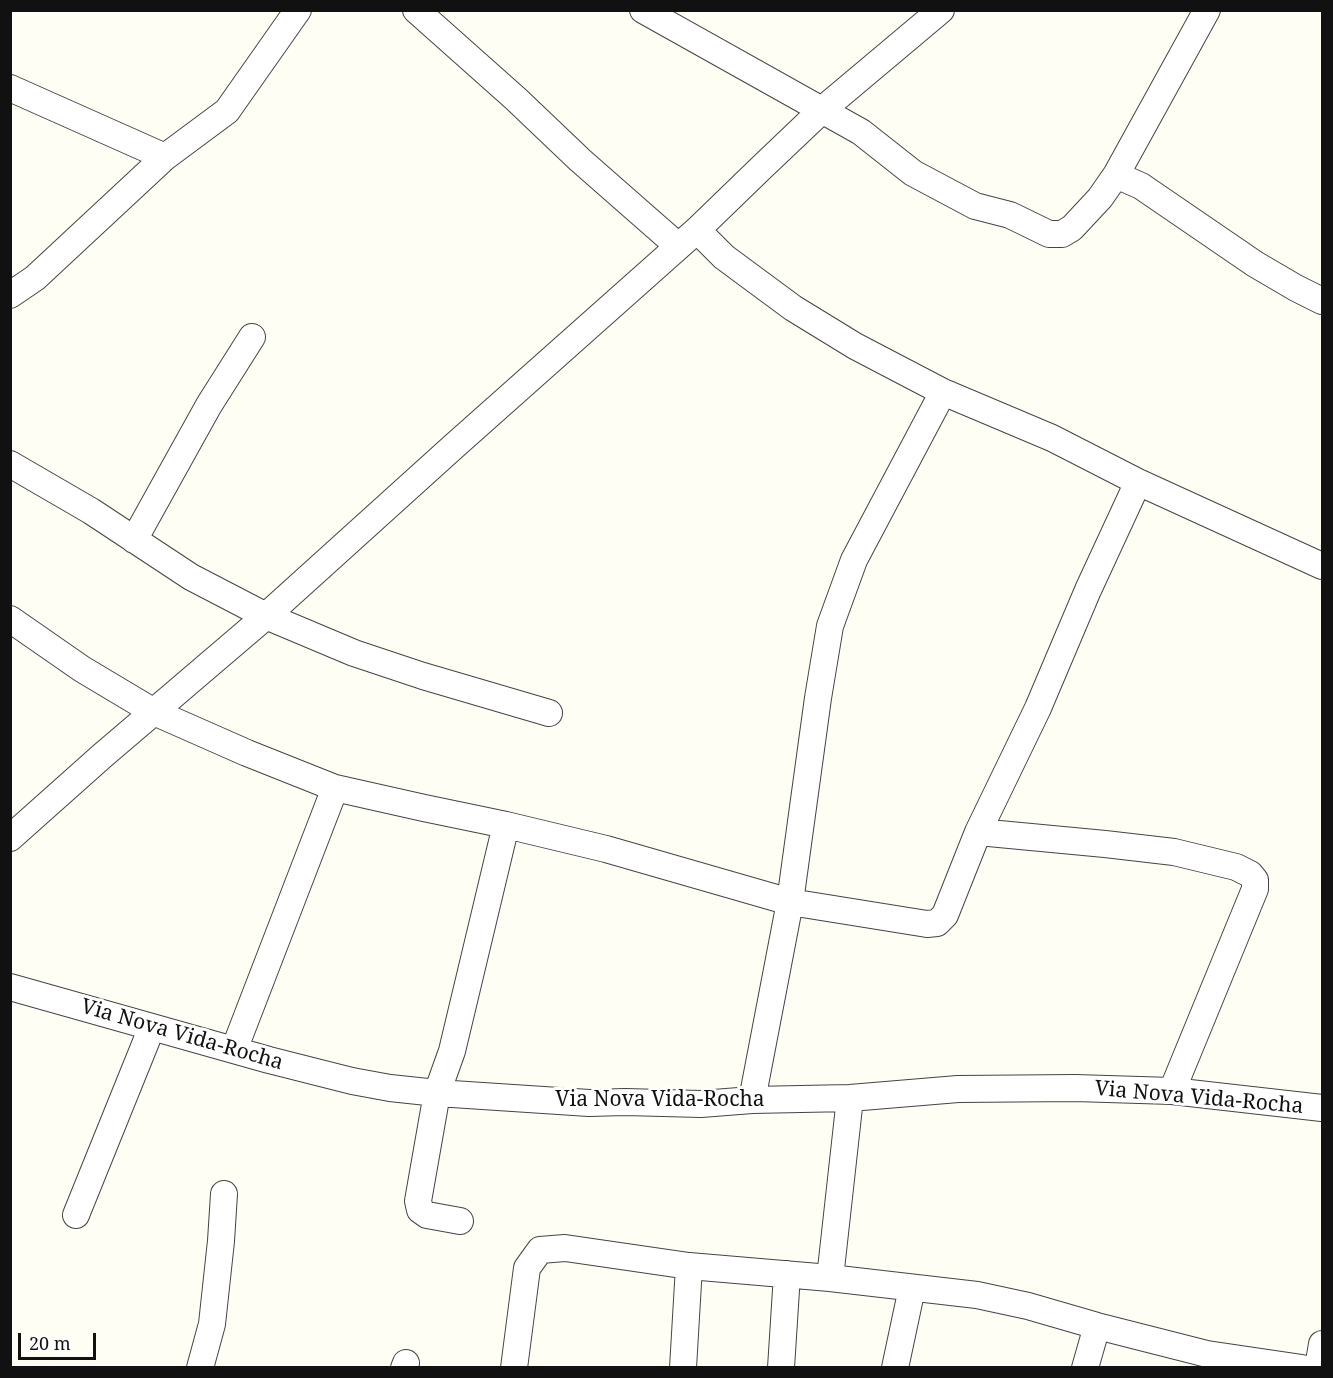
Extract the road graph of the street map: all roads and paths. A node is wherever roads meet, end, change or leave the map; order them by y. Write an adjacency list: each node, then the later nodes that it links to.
1 (298, 10): 8 (street)
2 (416, 10): 10 (street)
3 (643, 10): 7 (street)
4 (941, 10): 7 (street)
5 (1207, 10): 9 (street)
6 (10, 88): 8 (street)
7 (822, 110): 9 (street); 10 (street)
8 (165, 157): 11 (street)
9 (1116, 175): 12 (street)
10 (688, 238): 14 (street); 19 (street)
11 (10, 295)
12 (1323, 301)
13 (252, 337): 17 (street)
14 (943, 392): 16 (street); 27 (street)
15 (10, 464): 17 (street)
16 (1138, 482): 18 (street); 25 (street)
17 (134, 540): 19 (street)
18 (1323, 566)
19 (266, 616): 21 (street); 22 (street)
20 (10, 619): 21 (street)
21 (154, 712): 23 (street); 26 (street)
22 (549, 713)
23 (335, 788): 24 (street); 30 (street)
24 (506, 825): 27 (street); 32 (street)
25 (978, 832): 27 (street); 31 (street)
26 (10, 838)
27 (790, 902): 34 (street)
28 (10, 987): 29 (street, Via Nova Vida-Rocha)
29 (152, 1027): 30 (street, Via Nova Vida-Rocha); 37 (street)
30 (234, 1050): 32 (street, Via Nova Vida-Rocha)
31 (1172, 1091): 33 (street, Via Nova Vida-Rocha); 35 (street, Via Nova Vida-Rocha)
32 (437, 1093): 34 (street, Via Nova Vida-Rocha); 38 (street)
33 (850, 1098): 34 (street, Via Nova Vida-Rocha); 41 (street)
34 (752, 1100)
35 (1323, 1108)
36 (224, 1194): 46 (street)
37 (76, 1215)
38 (460, 1221)
39 (689, 1266): 40 (street); 47 (street); 48 (street)
40 (787, 1275): 41 (street); 49 (street)
41 (830, 1278): 42 (street)
42 (912, 1288): 43 (street); 50 (street)
43 (1097, 1326): 45 (street); 51 (street)
44 (1323, 1344): 53 (street)
45 (1205, 1361): 52 (street)
46 (200, 1368)
47 (514, 1368)
48 (683, 1368)
49 (781, 1368)
50 (895, 1368)
51 (1085, 1368)
52 (1302, 1368)
53 (1318, 1368)

